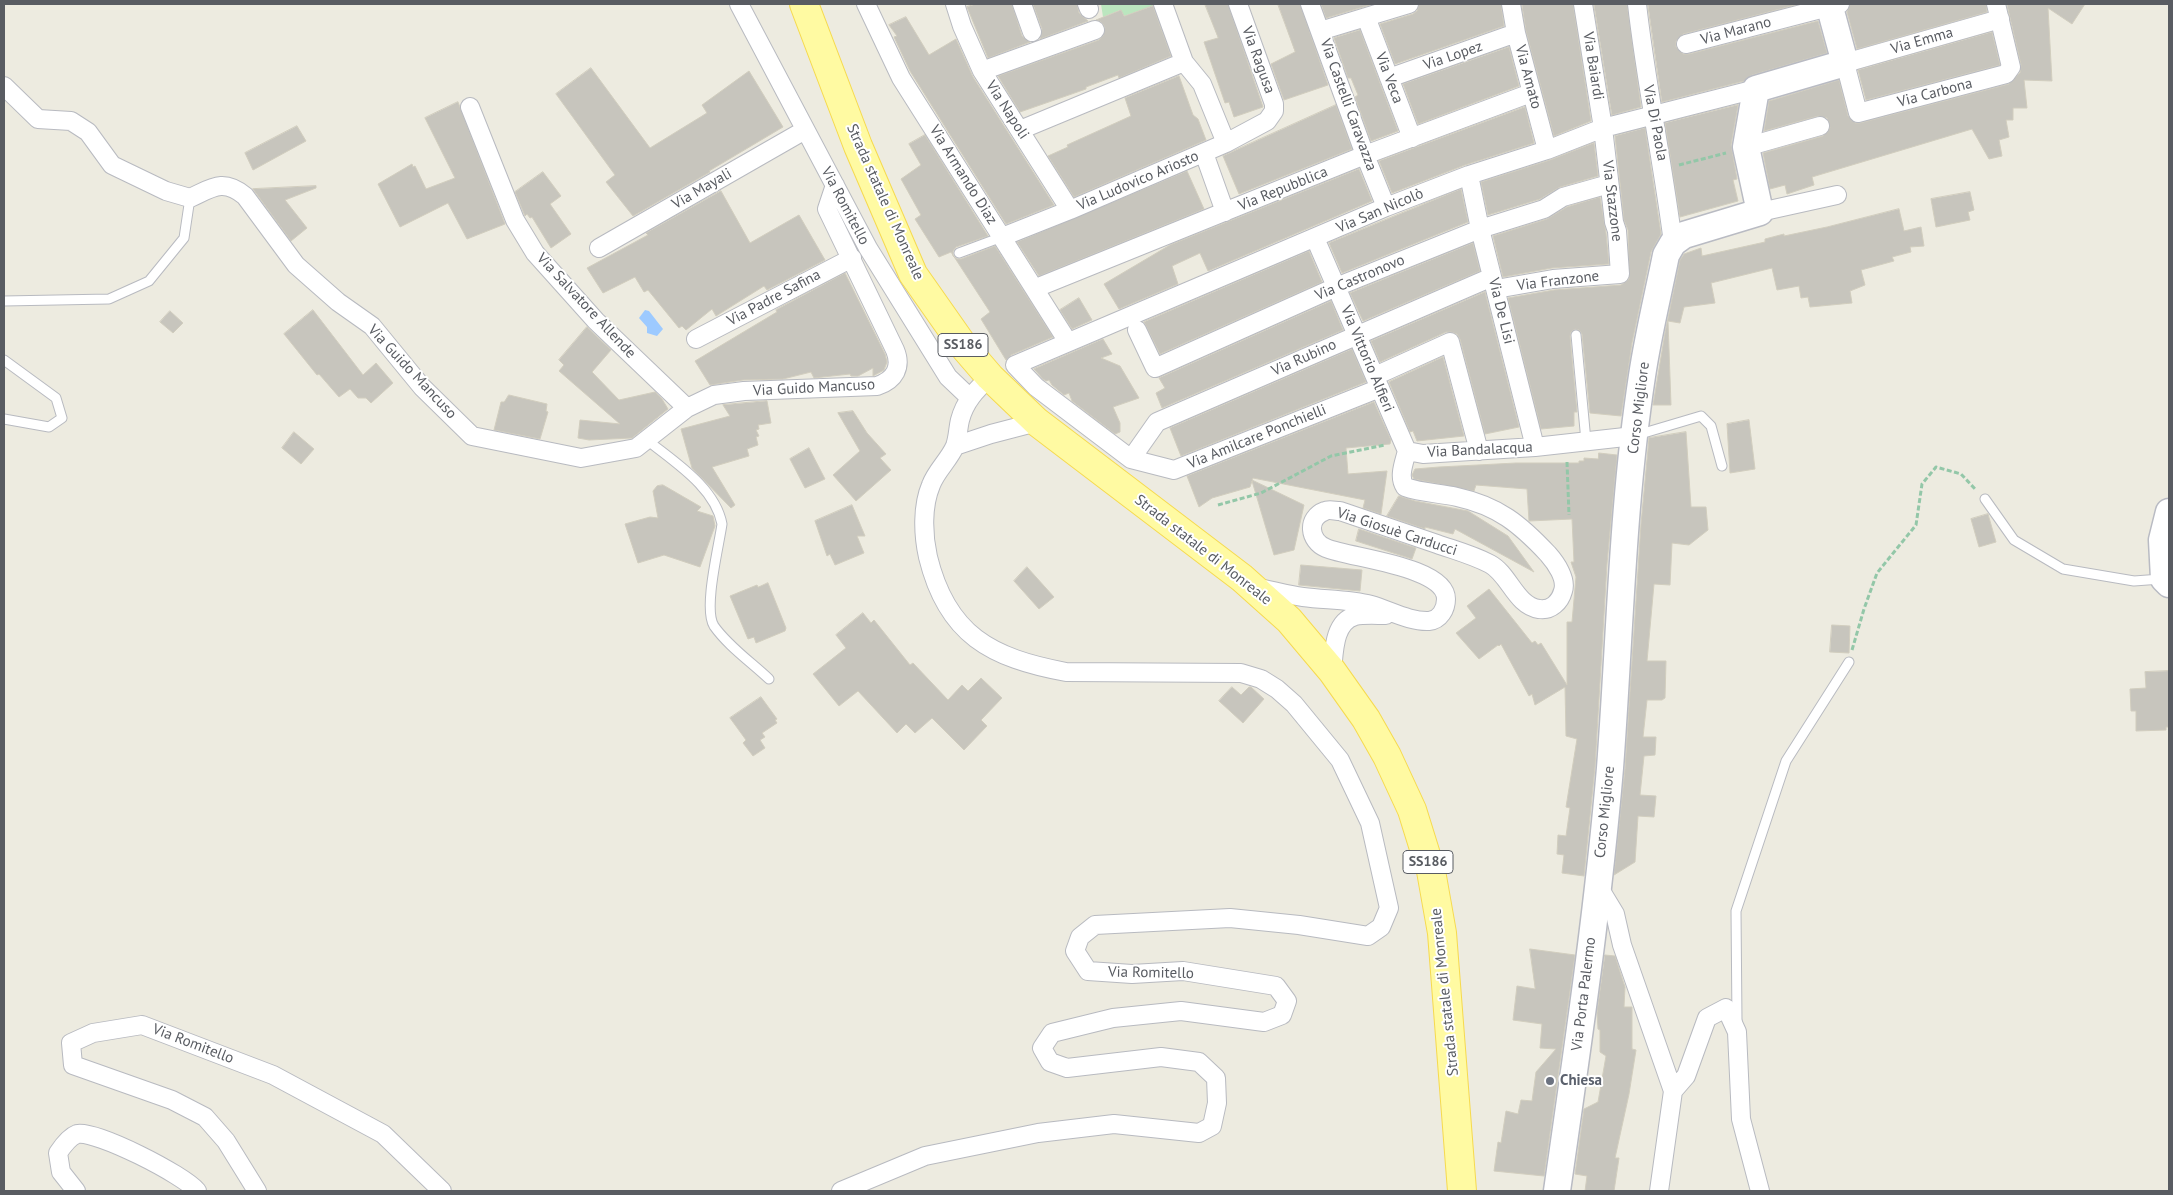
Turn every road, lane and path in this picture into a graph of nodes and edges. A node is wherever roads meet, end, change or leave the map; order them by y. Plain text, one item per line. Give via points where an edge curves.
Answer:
1 (739, 4) edge
2 (804, 4) edge
3 (866, 4) edge
4 (955, 4) edge
5 (1022, 4) edge
6 (1163, 4) edge
7 (1238, 4) edge
8 (1310, 4) edge
9 (1408, 4) edge
10 (1511, 4) edge
11 (1583, 4) edge
12 (1637, 4) edge
13 (1833, 5) edge
14 (1998, 11) edge
15 (1366, 17) junction
16 (1095, 30) dead end
17 (1320, 31) junction
18 (1032, 32) dead end
19 (1516, 33) junction
20 (1686, 44) dead end
21 (1184, 62) junction
22 (1845, 62) junction
23 (982, 71) junction
24 (1390, 78) junction
25 (4, 86) edge
26 (1756, 89) junction
27 (1531, 93) junction
28 (470, 107) dead end
29 (1654, 115) junction
30 (1271, 117) joint
31 (1820, 126) dead end
32 (1603, 128) junction
33 (805, 130) junction
34 (1020, 130) junction
35 (1412, 138) junction
36 (1226, 143) junction
37 (1746, 147) junction
38 (1547, 150) junction
39 (1204, 153) junction
40 (1365, 155) junction
41 (1663, 170) junction
42 (1469, 175) junction
43 (1609, 184) junction
44 (835, 185) junction
45 (1837, 195) dead end
46 (190, 198) junction
47 (1386, 206) junction
48 (1070, 210) junction
49 (1225, 212) junction
50 (1760, 212) junction
51 (1480, 229) junction
52 (1002, 237) junction
53 (1315, 238) junction
54 (1673, 243) junction
55 (599, 248) dead end
56 (960, 253) dead end
57 (852, 258) junction
58 (1620, 274) joint
59 (1494, 283) junction
60 (1336, 287) junction
61 (1036, 288) junction
62 (4, 302) edge
63 (1137, 330) dead end
64 (1357, 335) junction
65 (1576, 336) dead end
66 (696, 339) dead end
67 (1068, 342) junction
68 (4, 360) edge
69 (1016, 365) joint
70 (990, 377) junction
71 (1377, 382) junction
72 (969, 397) junction
73 (687, 408) junction
74 (4, 419) edge
75 (1038, 422) junction
76 (1634, 436) junction
77 (647, 440) junction
78 (1586, 441) junction
79 (1566, 444) junction
80 (955, 446) junction
81 (1535, 447) junction
82 (1407, 451) junction
83 (1479, 451) junction
84 (1130, 459) junction
85 (1722, 466) dead end
86 (1985, 499) joint
87 (1218, 505) dead end
88 (2169, 512) edge
89 (1569, 515) dead end
90 (2166, 581) edge
91 (1252, 586) junction
92 (1399, 614) junction
93 (1849, 662) joint
94 (1332, 671) junction
95 (770, 678) dead end
96 (1598, 886) junction
97 (1737, 1032) junction
98 (1674, 1091) junction
99 (76, 1191) edge
100 (197, 1191) edge
101 (256, 1191) edge
102 (442, 1191) edge
103 (841, 1191) edge
104 (1462, 1191) edge
105 (1557, 1191) edge
106 (1659, 1191) edge
107 (1760, 1191) edge

1 - 33 street, Via Romitello
2 - 70 main road, Strada statale di Monreale / SS186 via 858,146 913,274 965,348
3 - 52 street, Via Armando Diaz via 901,78
4 - 23 street, Via Napoli
5 - 18 street
6 - 21 street
7 - 30 street, Via Ragusa via 1274,104
8 - 17 street, Via Castelli Caravazza
9 - 15 street
10 - 19 street, Via Amato
11 - 32 street, Via Baiardi
12 - 29 street, Via Di Paola
13 - 20 street, Via Marano
13 - 22 street
14 - 22 street, Via Emma
14 - 22 street, Via Carbona via 2011,67 2006,74 1858,113
15 - 17 street
15 - 24 street, Via Veca
16 - 23 street
17 - 40 street, Via Castelli Caravazza
19 - 24 street, Via Lopez
19 - 27 street, Via Amato
21 - 34 street
21 - 36 street via 1202,84
22 - 26 street
23 - 34 street, Via Napoli
24 - 35 street, Via Veca
25 - 46 street via 38,119 71,121 88,132 112,165 166,191
26 - 29 street, Via San Nicolò
26 - 37 street
27 - 35 street, Via Repubblica
27 - 38 street, Via Amato
28 - 73 street, Via Salvatore Allende via 515,220 535,253 596,321
29 - 32 street, Via San Nicolò
29 - 41 street, Via Di Paola
30 - 36 street, Via Ludovico Ariosto
31 - 37 street
32 - 38 street, Via San Nicolò
32 - 43 street, Via Stazzone
33 - 44 street, Via Romitello
33 - 55 street, Via Mayali
34 - 48 street, Via Napoli
35 - 40 street, Via Repubblica
36 - 39 street, Via Ludovico Ariosto
37 - 41 path
37 - 50 street
38 - 42 street, Via San Nicolò
39 - 48 street, Via Ludovico Ariosto
39 - 49 street
40 - 47 street, Via Castelli Caravazza
40 - 49 street, Via Repubblica
41 - 54 street, Via Di Paola
42 - 47 street, Via San Nicolò
42 - 51 street, Via De Lisi
43 - 51 street, Via Castronovo via 1563,196 1544,209
43 - 58 street, Via Stazzone
44 - 57 street, Via Guido Mancuso via 827,209
44 - 72 street, Via Romitello via 868,248 948,377
45 - 50 street
46 - 62 lane via 184,238 149,282 109,300
46 - 77 street, Via Guido Mancuso via 220,184 235,188 245,196 296,265 338,302 372,326 422,387 472,436 581,458 636,448
47 - 53 street, Via San Nicolò
48 - 52 street, Via Ludovico Ariosto
49 - 61 street, Via Repubblica
50 - 54 street via 1684,236
51 - 59 street, Via De Lisi
51 - 60 street, Via Castronovo
52 - 56 lane
52 - 61 street, Via Armando Diaz
53 - 60 street, Via Vittorio Alfieri
53 - 67 street, Via San Nicolò
54 - 76 street, Corso Migliore via 1666,255 1642,374
57 - 66 street, Via Padre Safina
57 - 73 street, Via Guido Mancuso via 898,357 891,380 877,386 714,395
58 - 59 street, Via Franzone
59 - 64 street, Via Rubino
59 - 81 street, Via De Lisi
60 - 63 street, Via Castronovo via 1155,368
60 - 64 street, Via Vittorio Alfieri
61 - 67 street, Via Armando Diaz
64 - 71 street, Via Vittorio Alfieri
64 - 84 street, Via Rubino via 1157,422
65 - 78 lane
67 - 69 street, Via San Nicolò
68 - 74 lane via 56,398 62,418 49,427
69 - 84 street, Via Amilcare Ponchielli via 1036,387
70 - 72 street
70 - 75 main road, Strada statale di Monreale / SS186
71 - 82 street, Via Vittorio Alfieri
71 - 83 street, Via Amilcare Ponchielli via 1450,342
71 - 84 street, Via Amilcare Ponchielli via 1174,470
72 - 80 street via 960,418
73 - 77 street, Via Guido Mancuso
75 - 80 street
75 - 91 main road, Strada statale di Monreale / SS186
76 - 78 street, Via Bandalacqua
76 - 85 lane via 1702,416 1711,426
76 - 96 street, Corso Migliore via 1610,768
77 - 95 lane via 710,496 720,513 722,524 709,606 712,624
78 - 79 street, Via Bandalacqua
79 - 81 street, Via Bandalacqua
79 - 89 path
80 - 103 street, Via Romitello via 930,486 924,517 926,546 940,594 952,616 996,652 1019,662 1066,672 1241,673 1261,679 1277,689 1294,704 1340,760 1370,822 1389,908 1382,927 1368,936 1230,918 1096,925 1080,937 1075,951 1088,971 1132,974 1182,971 1276,986 1287,1001 1282,1015 1264,1022 1181,1011 1113,1018 1052,1033 1042,1048 1050,1062 1066,1068 1161,1057 1199,1062 1216,1078 1217,1103 1212,1126 1199,1133 1114,1124 1038,1133 925,1156
81 - 83 street, Via Bandalacqua
82 - 83 street, Via Bandalacqua via 1423,454
82 - 87 path, Via Bandalacqua via 1384,445 1330,456 1260,493
82 - 92 street, Via Giosuè Carducci via 1401,477 1405,487 1481,502 1500,511 1526,531 1552,558 1564,588 1554,606 1537,609 1520,597 1502,572 1480,559 1340,511 1326,510 1316,515 1311,532 1316,542 1324,547 1396,565 1430,578 1441,586 1446,596 1439,616 1431,621
86 - 90 lane via 2014,540 2063,569 2134,581
86 - 93 path via 1960,474 1936,467 1922,484 1916,525 1877,573
88 - 90 street via 2162,540
91 - 92 street, Via Giosuè Carducci via 1300,596 1369,604
91 - 94 main road, Strada statale di Monreale / SS186 via 1289,620
92 - 94 street via 1355,616 1348,620 1337,636
93 - 97 lane via 1786,761 1736,911
94 - 104 main road, Strada statale di Monreale / SS186 via 1387,756 1412,810 1431,870 1442,933
96 - 98 street via 1615,914 1622,945
96 - 105 street, Via Porta Palermo
97 - 98 street via 1726,1008 1707,1018 1686,1076
97 - 107 street via 1741,1118
98 - 106 street
99 - 100 street via 61,1172 58,1153 76,1134 94,1135 163,1167
101 - 102 street, Via Romitello via 226,1141 205,1117 172,1100 73,1065 71,1043 93,1033 142,1025 273,1075 383,1134

